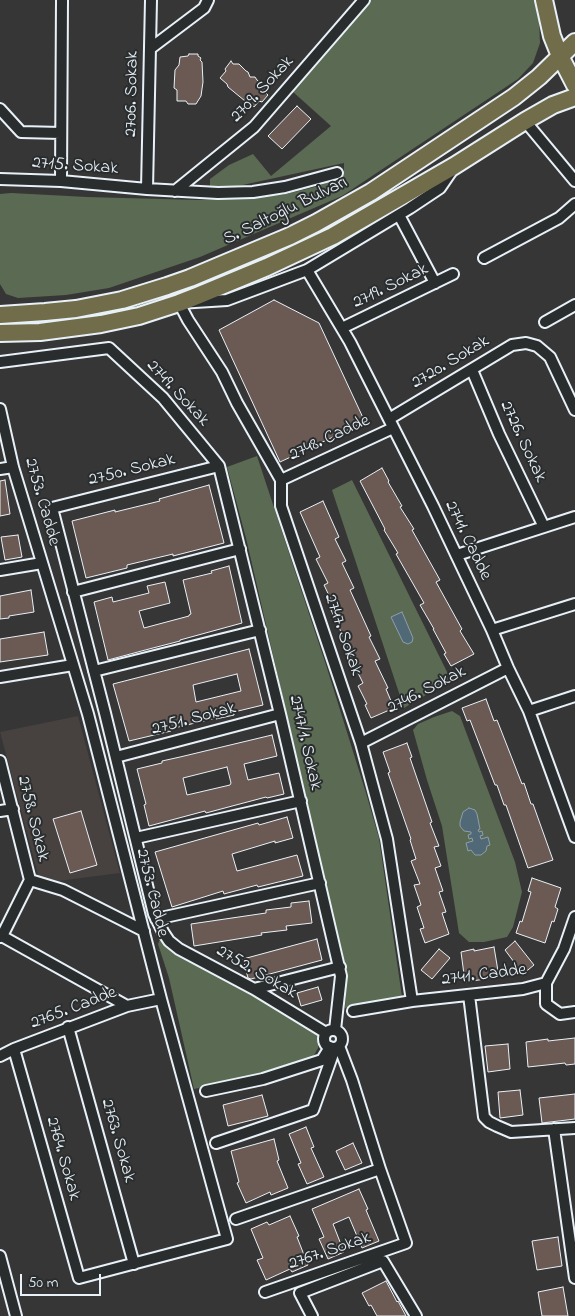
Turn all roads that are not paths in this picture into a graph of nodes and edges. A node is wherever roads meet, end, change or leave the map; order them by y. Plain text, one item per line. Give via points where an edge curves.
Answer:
1 (62, 0) edge
2 (152, 0) edge
3 (208, 0) edge
4 (364, 0) edge
5 (544, 0) edge
6 (575, 42) edge
7 (151, 48) junction
8 (560, 56) junction
9 (573, 80) edge
10 (575, 97) edge
11 (0, 109) edge
12 (524, 120) junction
13 (61, 133) junction
14 (454, 166) junction
15 (337, 173) dead end
16 (0, 179) edge
17 (61, 181) junction
18 (575, 181) edge
19 (147, 189) junction
20 (175, 191) junction
21 (575, 204) edge
22 (399, 215) junction
23 (484, 258) dead end
24 (307, 270) junction
25 (453, 274) dead end
26 (435, 283) junction
27 (179, 303) junction
28 (575, 305) edge
29 (0, 315) edge
30 (545, 322) dead end
31 (342, 328) junction
32 (0, 334) edge
33 (0, 362) edge
34 (472, 370) junction
35 (0, 409) edge
36 (575, 410) edge
37 (391, 423) junction
38 (220, 466) junction
39 (13, 468) junction
40 (0, 469) edge
41 (281, 480) junction
42 (575, 517) edge
43 (544, 527) junction
44 (240, 548) junction
45 (457, 555) junction
46 (42, 563) junction
47 (0, 570) edge
48 (74, 592) junction
49 (575, 604) edge
50 (260, 630) junction
51 (492, 630) junction
52 (73, 665) junction
53 (508, 668) junction
54 (94, 671) junction
55 (0, 677) edge
56 (575, 696) edge
57 (529, 711) junction
58 (280, 714) junction
59 (361, 743) junction
60 (116, 757) junction
61 (0, 761) edge
62 (301, 800) junction
63 (12, 809) junction
64 (0, 812) edge
65 (575, 837) edge
66 (136, 838) junction
67 (30, 880) junction
68 (320, 883) junction
69 (575, 917) edge
70 (156, 919) junction
71 (144, 931) junction
72 (1, 936) edge
73 (340, 967) junction
74 (546, 983) junction
75 (254, 989) junction
76 (469, 995) junction
77 (161, 999) junction
78 (412, 1001) junction
79 (127, 1006) junction
80 (354, 1011) dead end
81 (575, 1012) edge
82 (68, 1028) junction
83 (331, 1032) junction
84 (334, 1047) junction
85 (14, 1049) junction
86 (0, 1056) edge
87 (206, 1091) dead end
88 (575, 1128) edge
89 (554, 1130) junction
90 (216, 1143) dead end
91 (380, 1169) junction
92 (236, 1219) dead end
93 (0, 1256) edge
94 (134, 1264) junction
95 (79, 1278) joint
96 (575, 1278) edge
97 (265, 1292) dead end
98 (11, 1296) junction
99 (0, 1299) edge
100 (16, 1316) edge
101 (312, 1316) edge
102 (416, 1316) edge

1 - 13 street
2 - 7 street, 2706. Sokak
3 - 7 street via 204,8
4 - 20 street, 2709. Sokak via 254,127
5 - 8 main road
6 - 8 main road, S. Saltoğlu Bulvarı
7 - 19 street, 2706. Sokak
8 - 9 main road
8 - 29 main road, S. Saltoğlu Bulvarı via 514,97 371,192 290,236 190,278 122,300 76,309
10 - 12 main road
11 - 13 street via 21,132
12 - 14 main road
12 - 18 street
13 - 17 street
14 - 22 street via 440,188
14 - 27 main road via 324,240
15 - 20 street, 2715. Sokak via 253,192
16 - 17 street, 2715. Sokak
17 - 19 street, 2715. Sokak
19 - 20 street, 2715. Sokak
21 - 23 street via 559,218
22 - 24 street
22 - 26 street
24 - 27 street via 227,300
24 - 31 street, 2741. Cadde
25 - 26 street, 2719. Sokak
26 - 31 street, 2719. Sokak
27 - 32 main road via 101,324
27 - 41 street, 2747. Sokak via 222,372
28 - 30 street
31 - 37 street, 2741. Cadde
33 - 38 street, 2749. Sokak via 109,348 163,398
34 - 36 street, 2720. Sokak via 512,345 532,344 550,357
34 - 37 street, 2720. Sokak
34 - 43 street, 2726. Sokak
35 - 39 street, 2753. Cadde
37 - 41 street, 2748. Cadde
37 - 45 street, 2741. Cadde
38 - 44 street, 2747/1. Sokak
38 - 48 street, 2750. Sokak via 52,508
39 - 40 street
39 - 46 street, 2753. Cadde
41 - 59 street, 2747. Sokak via 281,506
42 - 43 street
43 - 45 street
44 - 48 street
44 - 50 street, 2747/1. Sokak
45 - 51 street, 2741. Cadde
46 - 47 street
46 - 52 street, 2753. Cadde
48 - 54 street
49 - 51 street
50 - 54 street
50 - 58 street, 2747/1. Sokak
51 - 53 street, 2741. Cadde
52 - 55 street
52 - 71 street, 2753. Cadde
53 - 57 street, 2741. Cadde
53 - 59 street, 2746. Sokak
54 - 60 street
56 - 57 street
57 - 65 street, 2741. Cadde
58 - 60 street, 2751. Sokak
58 - 62 street, 2747/1. Sokak
59 - 78 street, 2747. Sokak via 387,839
60 - 66 street
61 - 63 street, 2758. Sokak
62 - 66 street
62 - 68 street, 2747/1. Sokak
63 - 64 street
63 - 67 street, 2758. Sokak
66 - 70 street
67 - 71 street via 63,890
67 - 72 street, 2758. Sokak
68 - 70 street
68 - 73 street, 2747/1. Sokak
69 - 74 street, 2741. Cadde via 564,949
70 - 75 street, 2752. Sokak via 169,941 179,949
71 - 77 street, 2753. Cadde
72 - 79 street
73 - 75 street
73 - 83 street, 2747/1. Sokak via 342,976
74 - 76 street, 2741. Cadde
74 - 81 street via 546,1004 560,1014
75 - 83 street, 2752. Sokak
76 - 78 street, 2741. Cadde
76 - 89 street via 484,1117 511,1132
77 - 79 street, 2765. Cadde
77 - 94 street, 2753. Cadde via 227,1239
78 - 80 street, 2741. Cadde
79 - 82 street, 2765. Cadde
82 - 85 street, 2765. Cadde
82 - 94 street, 2763. Sokak
83 - 84 street via 325,1039 326,1044
83 - 84 street via 338,1031 342,1037
84 - 87 street via 322,1060 263,1079
84 - 90 street via 313,1110
84 - 91 street via 352,1080
85 - 86 street, 2765. Cadde
85 - 95 street, 2764. Sokak
88 - 89 street
89 - 96 street
91 - 92 street
91 - 97 street, 2767. Sokak via 406,1243
93 - 98 street
94 - 95 street, 2753. Cadde
98 - 99 street
98 - 100 street
101 - 102 street via 300,1293 383,1261

